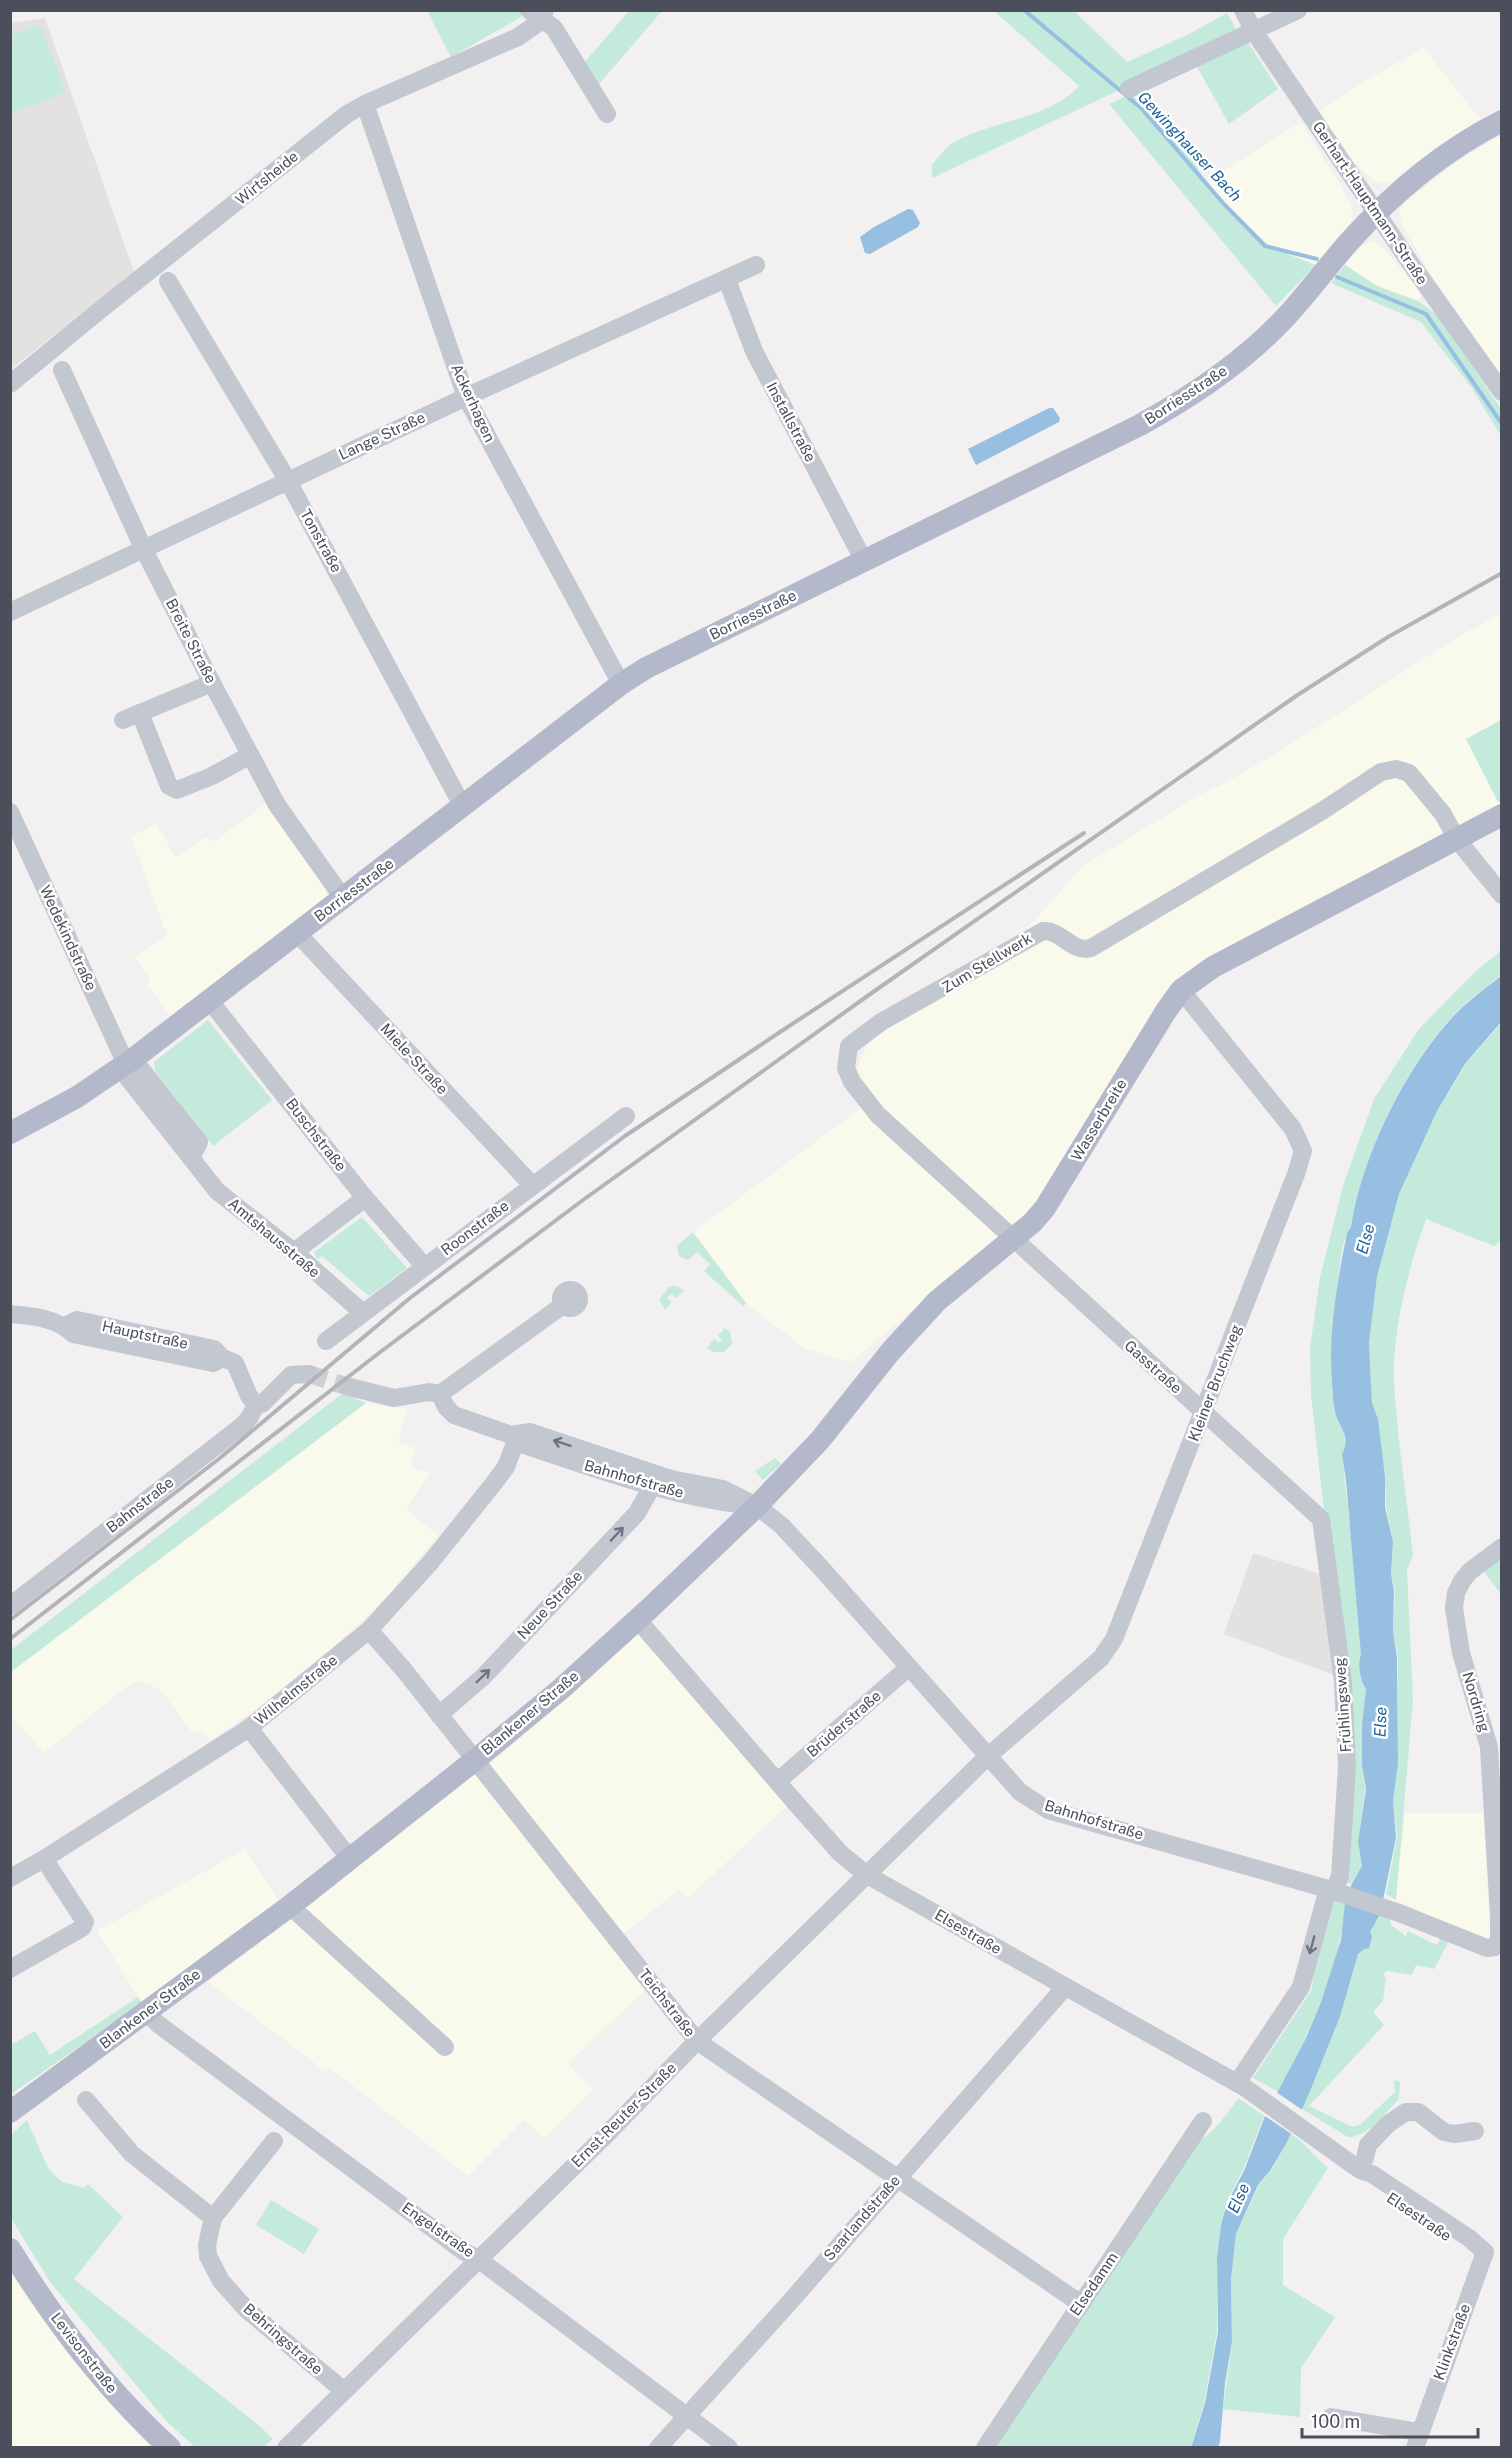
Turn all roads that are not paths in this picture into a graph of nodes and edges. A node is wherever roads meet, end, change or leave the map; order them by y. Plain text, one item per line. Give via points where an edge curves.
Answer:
1 (1243, 10) edge
2 (1299, 10) edge
3 (539, 14) edge
4 (1253, 30) junction
5 (1129, 89) dead end
6 (364, 104) junction
7 (607, 114) dead end
8 (1502, 121) edge
9 (1376, 214) junction
10 (756, 265) dead end
11 (727, 280) junction
12 (168, 281) dead end
13 (62, 370) dead end
14 (10, 384) edge
15 (1502, 392) edge
16 (466, 397) junction
17 (288, 481) junction
18 (144, 550) junction
19 (864, 561) junction
20 (10, 612) edge
21 (212, 683) junction
22 (621, 684) junction
23 (250, 755) junction
24 (463, 807) junction
25 (10, 812) edge
26 (1502, 815) edge
27 (1456, 838) junction
28 (1502, 895) edge
29 (343, 898) junction
30 (297, 933) junction
31 (1181, 990) junction
32 (210, 1001) junction
33 (126, 1064) junction
34 (626, 1116) dead end
35 (10, 1133) edge
36 (532, 1185) junction
37 (365, 1198) junction
38 (1014, 1238) junction
39 (294, 1252) junction
40 (425, 1267) junction
41 (563, 1305) dead end
42 (363, 1313) junction
43 (10, 1314) edge
44 (326, 1341) dead end
45 (309, 1374) tunnel mouth
46 (346, 1386) tunnel mouth
47 (440, 1394) junction
48 (256, 1404) junction
49 (1203, 1411) junction
50 (518, 1435) junction
51 (651, 1488) junction
52 (757, 1506) junction
53 (1321, 1519) joint
54 (1502, 1547) edge
55 (13, 1600) edge
56 (638, 1620) junction
57 (369, 1630) junction
58 (909, 1667) junction
59 (439, 1715) junction
60 (249, 1728) junction
61 (987, 1757) junction
62 (475, 1760) junction
63 (778, 1781) junction
64 (1498, 1815) edge
65 (44, 1859) junction
66 (350, 1859) junction
67 (867, 1875) junction
68 (10, 1878) edge
69 (1335, 1891) junction
70 (290, 1905) junction
71 (1497, 1953) edge
72 (10, 1969) edge
73 (1065, 1987) junction
74 (147, 2013) junction
75 (697, 2041) junction
76 (445, 2047) dead end
77 (1244, 2087) junction
78 (86, 2100) dead end
79 (10, 2112) edge
80 (1203, 2121) dead end
81 (1475, 2131) dead end
82 (274, 2141) dead end
83 (1360, 2164) junction
84 (897, 2178) junction
85 (213, 2218) junction
86 (10, 2249) edge
87 (1493, 2255) edge
88 (478, 2259) junction
89 (1081, 2304) junction
90 (344, 2390) junction
91 (686, 2416) junction
92 (1331, 2417) dead end
93 (1417, 2440) edge
94 (287, 2447) edge
95 (170, 2448) edge
96 (658, 2448) edge
97 (729, 2448) edge
98 (985, 2448) edge

1 - 4 street, Gerhart-Hauptmann-Straße
2 - 4 street
3 - 6 street, Wirtsheide via 518,37
3 - 7 street via 554,28
4 - 5 street
4 - 9 street, Gerhart-Hauptmann-Straße
6 - 14 street, Wirtsheide
6 - 16 street, Ackerhagen
8 - 9 main road, Borriesstraße via 1402,188
9 - 15 street, Gerhart-Hauptmann-Straße
9 - 19 main road, Borriesstraße via 1284,320 1191,395 1140,425
10 - 11 street, Lange Straße
11 - 16 street, Lange Straße
11 - 19 street, Installstraße via 754,351
12 - 17 street, Tonstraße
13 - 18 street, Breite Straße
16 - 17 street, Lange Straße
16 - 22 street, Ackerhagen
17 - 18 street, Lange Straße
17 - 24 street, Tonstraße
18 - 20 street, Lange Straße
18 - 21 street, Breite Straße
19 - 22 main road, Borriesstraße via 673,654
21 - 23 street, Breite Straße
21 - 23 street via 131,716 169,786 177,790
22 - 24 main road, Borriesstraße
23 - 29 street, Breite Straße via 277,805
24 - 29 main road, Borriesstraße
25 - 33 street, Wedekindstraße
26 - 27 main road, Wasserbreite
27 - 28 street
27 - 31 main road, Wasserbreite via 1213,967
27 - 38 street, Zum Stellwerk via 1443,814 1409,773 1396,769 1381,772 1091,948 1076,948 1051,930 1043,931 881,1023 849,1046 846,1068 868,1105
29 - 30 main road, Borriesstraße
30 - 32 main road, Borriesstraße
30 - 36 street, Miele-Straße
31 - 38 main road, Wasserbreite via 1045,1208
31 - 49 street, Kleiner Bruchweg via 1293,1129 1303,1151
32 - 33 main road, Borriesstraße
32 - 37 street, Buschstraße
33 - 35 main road, Borriesstraße via 77,1097
33 - 39 street, Amtshausstraße via 199,1142 191,1158 217,1191
34 - 36 street, Roonstraße
36 - 40 street, Roonstraße
37 - 39 street
37 - 40 street, Buschstraße
38 - 49 street, Gasstraße
38 - 52 main road, Wasserbreite via 937,1301 909,1330 820,1440
39 - 42 street, Amtshausstraße
40 - 42 street, Roonstraße
41 - 47 street
42 - 44 street, Roonstraße
43 - 48 street, Hauptstraße via 30,1315 65,1326 74,1334 213,1363 223,1358 235,1363
45 - 48 street via 291,1376 262,1404
46 - 47 street via 394,1398
47 - 50 street, Bahnhofstraße via 454,1415
48 - 55 street, Bahnstraße via 243,1425
49 - 53 street, Gasstraße
49 - 61 street, Kleiner Bruchweg via 1114,1639 1101,1658
50 - 51 street, Bahnhofstraße via 524,1445
52 -> 50 street, Bahnhofstraße via 723,1489 671,1479 530,1432
50 - 57 street, Wilhelmstraße via 506,1467 494,1483 430,1563
51 - 52 street, Bahnhofstraße
59 -> 51 street, Neue Straße via 483,1676 629,1521
52 - 56 main road, Blankener Straße
52 - 58 street, Bahnhofstraße via 782,1526
53 - 69 street, Frühlingsweg via 1343,1682 1347,1767 1340,1876
54 - 64 street, Nordring via 1469,1572 1456,1593 1454,1608 1461,1653 1490,1747
56 - 62 main road, Blankener Straße
56 - 63 street, Elsestraße
57 - 59 street, Teichstraße
57 - 60 street, Wilhelmstraße
58 - 61 street, Bahnhofstraße
58 - 63 street, Brüderstraße
59 - 62 street, Teichstraße
60 - 65 street, Wilhelmstraße
60 - 66 street
61 - 67 street, Ernst-Reuter-Straße
61 - 69 street, Bahnhofstraße via 1020,1792 1048,1810
62 - 66 main road, Blankener Straße
62 - 75 street, Teichstraße
63 - 67 street, Elsestraße via 840,1853
64 - 71 street, Nordring
65 - 68 street, Wilhelmstraße
65 - 72 street via 85,1922 82,1928
66 - 70 main road, Blankener Straße
67 - 73 street, Elsestraße
67 - 75 street, Ernst-Reuter-Straße
69 - 71 street, Bahnhofstraße
69 -> 77 street via 1301,1987
70 - 74 main road, Blankener Straße
70 - 76 street
73 - 77 street, Elsestraße
73 - 84 street, Saarlandstraße
74 - 79 main road, Blankener Straße
74 - 88 street, Engelstraße
75 - 84 street, Teichstraße
75 - 88 street, Ernst-Reuter-Straße
77 - 83 street, Elsestraße
78 - 85 street via 132,2154
80 - 89 street, Elsedamm
81 - 83 street via 1444,2132 1418,2112 1406,2112 1395,2121 1378,2155
82 - 85 street, Behringstraße
83 - 87 street, Elsestraße
84 - 89 street, Teichstraße
84 - 91 street, Saarlandstraße
85 - 90 street, Behringstraße via 208,2256 221,2281 246,2309
86 - 95 main road, Levisonstraße via 78,2350 136,2417
87 - 93 street, Klinkstraße
88 - 90 street, Ernst-Reuter-Straße
88 - 91 street, Engelstraße
89 - 98 street, Elsedamm
90 - 94 street, Ernst-Reuter-Straße
91 - 96 street, Saarlandstraße
91 - 97 street, Engelstraße
92 - 93 street, Klinkstraße

